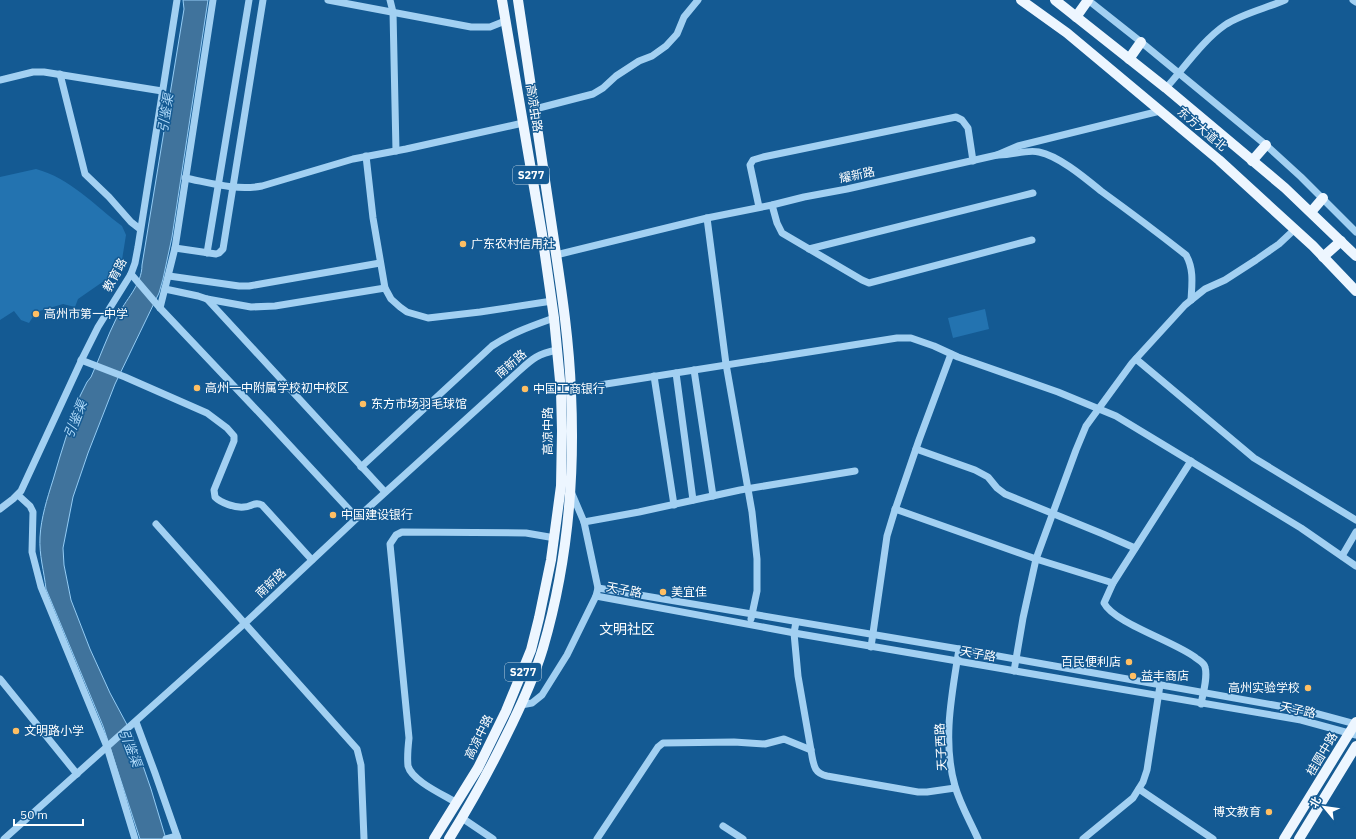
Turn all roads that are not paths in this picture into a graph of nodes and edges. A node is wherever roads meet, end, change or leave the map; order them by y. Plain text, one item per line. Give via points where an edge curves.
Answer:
1 (177, 0) edge
2 (213, 0) edge
3 (249, 0) edge
4 (263, 0) edge
5 (328, 0) edge
6 (390, 0) edge
7 (502, 0) edge
8 (518, 0) edge
9 (698, 0) edge
10 (1021, 0) edge
11 (1055, 0) edge
12 (1088, 0) edge
13 (1285, 0) edge
14 (1353, 0) edge
15 (1356, 2) edge
16 (393, 12) junction
17 (1076, 17) junction
18 (505, 21) junction
19 (1141, 42) junction
20 (1130, 59) junction
21 (1179, 73) junction
22 (60, 74) junction
23 (0, 80) edge
24 (1166, 88) junction
25 (162, 91) junction
26 (535, 109) junction
27 (1160, 110) junction
28 (523, 123) junction
29 (1266, 145) junction
30 (396, 151) junction
31 (997, 155) junction
32 (366, 156) junction
33 (973, 161) junction
34 (1252, 161) junction
35 (185, 178) junction
36 (217, 185) junction
37 (233, 188) junction
38 (1033, 193) dead end
39 (1323, 198) junction
40 (772, 205) junction
41 (759, 207) junction
42 (1311, 212) junction
43 (706, 218) junction
44 (140, 229) junction
45 (1296, 230) junction
46 (1356, 232) edge
47 (1032, 240) dead end
48 (1341, 240) junction
49 (175, 248) junction
50 (809, 249) junction
51 (1354, 249) edge
52 (207, 252) junction
53 (556, 254) junction
54 (1323, 257) junction
55 (380, 263) junction
56 (131, 274) junction
57 (169, 276) junction
58 (385, 288) junction
59 (165, 289) junction
60 (1356, 291) edge
61 (207, 299) junction
62 (1190, 300) junction
63 (552, 301) junction
64 (160, 308) junction
65 (554, 318) junction
66 (557, 350) junction
67 (951, 354) junction
68 (1136, 359) junction
69 (81, 360) junction
70 (726, 364) junction
71 (694, 370) junction
72 (676, 373) junction
73 (654, 376) junction
74 (571, 392) junction
75 (1098, 408) junction
76 (916, 450) junction
77 (1191, 461) junction
78 (361, 467) junction
79 (855, 471) dead end
80 (570, 488) junction
81 (748, 489) junction
82 (386, 492) junction
83 (18, 495) junction
84 (713, 496) junction
85 (693, 500) junction
86 (674, 505) junction
87 (0, 509) edge
88 (895, 509) junction
89 (1053, 514) junction
90 (357, 518) junction
91 (1356, 520) edge
92 (584, 522) junction
93 (156, 524) dead end
94 (1356, 532) edge
95 (555, 538) junction
96 (1135, 548) junction
97 (1342, 556) junction
98 (1036, 559) junction
99 (312, 560) junction
100 (1356, 566) edge
101 (1113, 583) junction
102 (598, 588) junction
103 (596, 596) junction
104 (753, 615) junction
105 (796, 622) junction
106 (244, 624) junction
107 (750, 625) junction
108 (794, 633) junction
109 (872, 635) junction
110 (871, 647) junction
111 (959, 649) junction
112 (1016, 660) junction
113 (958, 661) junction
114 (1014, 671) junction
115 (0, 679) edge
116 (1160, 685) junction
117 (1203, 693) junction
118 (1159, 696) junction
119 (511, 701) junction
120 (1201, 704) junction
121 (521, 705) junction
122 (134, 723) junction
123 (1356, 723) edge
124 (1353, 734) edge
125 (109, 744) junction
126 (1356, 746) edge
127 (810, 750) junction
128 (77, 774) junction
129 (955, 788) junction
130 (1139, 789) junction
131 (457, 802) junction
132 (462, 818) junction
133 (723, 826) dead end
134 (173, 838) edge
135 (4, 839) edge
136 (135, 839) edge
137 (364, 839) edge
138 (434, 839) edge
139 (449, 839) edge
140 (493, 839) edge
141 (597, 839) edge
142 (744, 839) edge
143 (978, 839) edge
144 (1083, 839) edge
145 (1213, 839) edge
146 (1284, 839) edge
147 (1299, 839) edge

1 - 25 street, 教育路
2 - 35 street
3 - 36 street
4 - 37 street
5 - 16 street
6 - 16 street
7 - 18 main road, 高凉中路 / S277
8 - 26 main road, 高凉中路 / S277
9 - 26 street via 684,17 677,34 652,56 639,61 593,94
10 - 27 main road, 东方大道北 via 1067,33
11 - 17 main road, 东方大道北
12 - 17 main road
12 - 19 street
13 - 21 street via 1226,24
14 - 15 street
16 - 18 street via 481,28
16 - 30 street
17 - 20 main road, 东方大道北
18 - 28 main road, 高凉中路 / S277
19 - 20 main road
19 - 21 street
20 - 24 main road, 东方大道北
21 - 24 street
21 - 29 street
22 - 23 street via 33,72
22 - 25 street
22 - 44 street via 85,174
24 - 34 main road, 东方大道北
25 - 44 street, 教育路
26 - 53 main road, 高凉中路 / S277
27 - 31 street, 耀新路 via 1018,146
27 - 45 main road, 东方大道北
28 - 30 street
28 - 63 main road, 高凉中路 / S277
29 - 34 main road
29 - 39 street
30 - 32 street
31 - 33 street, 耀新路
31 - 62 street via 1039,152 1077,173 1186,255 1191,263
32 - 37 street via 262,186 249,189
32 - 55 street
33 - 40 street, 耀新路
33 - 41 street via 968,128 962,120 956,118 763,157 753,160 750,164
34 - 42 main road, 东方大道北
35 - 36 street
35 - 49 street
36 - 37 street
36 - 52 street
37 - 52 street via 223,249 219,253
38 - 50 street
39 - 42 main road
39 - 46 street
40 - 41 street, 耀新路
40 - 50 street via 782,233
41 - 43 street, 耀新路
42 - 48 main road, 东方大道北
43 - 53 street, 耀新路
43 - 70 street
44 - 56 street, 教育路
45 - 54 main road, 东方大道北
45 - 62 street via 1256,260 1225,280 1205,288
47 - 50 street via 872,283 862,280
48 - 51 main road, 东方大道北
48 - 54 main road
49 - 52 street
49 - 57 street
53 - 74 main road, 高凉中路 / S277 via 566,321
54 - 60 main road, 东方大道北
55 - 57 street via 249,286
55 - 58 street
56 - 64 street
56 - 69 street, 教育路
57 - 59 street
58 - 61 street via 275,306 251,307
58 - 63 street via 400,308 428,318
59 - 61 street
59 - 64 street
61 - 78 street
62 - 68 street
63 - 65 main road, 高凉中路 / S277
64 - 90 street
65 - 66 main road, 高凉中路 / S277
65 - 78 street via 523,329 492,346
66 - 82 street, 南新路 via 530,361
66 - 95 main road, 高凉中路 / S277 via 562,431 561,486
67 - 70 street via 911,338 897,338
67 - 75 street
67 - 76 street
68 - 75 street
68 - 91 street via 1254,458
69 - 83 street, 教育路
69 - 99 street via 207,413 227,428 234,438 214,490 215,497 238,507 257,503 262,505
70 - 71 street
70 - 81 street
71 - 72 street
71 - 84 street
72 - 73 street
72 - 85 street
73 - 74 street
73 - 86 street
74 - 80 main road, 高凉中路 / S277
75 - 77 street
75 - 89 street via 1086,426
76 - 88 street
76 - 89 street via 975,470 988,477 1005,494
77 - 96 street
77 - 97 street
78 - 82 street
79 - 81 street
80 - 92 street
80 - 121 main road, 高凉中路 / S277 via 564,559 557,590 543,650
81 - 84 street
81 - 104 street via 757,559 757,591
82 - 90 street, 南新路
83 - 87 street, 教育路
83 - 125 street via 33,512 32,552 41,587
84 - 85 street
85 - 86 street
86 - 92 street
88 - 98 street
88 - 109 street via 888,536
89 - 96 street
89 - 98 street
90 - 99 street, 南新路
92 - 102 street
93 - 106 street
94 - 97 street
95 - 119 main road, 高凉中路 / S277 via 531,650
95 - 131 street via 526,533 402,532 396,535 390,544 409,738 408,765 420,782
96 - 101 street
97 - 100 street
98 - 101 street
98 - 112 street
99 - 106 street, 南新路
101 - 117 street via 1104,603 1106,607 1128,622 1189,652 1204,664 1206,676
102 - 103 street
102 - 104 street, 天子路
103 - 107 street, 天子路
103 - 121 street via 567,654 542,695 532,702
104 - 105 street, 天子路
104 - 107 street
105 - 108 street
105 - 109 street, 天子路
106 - 122 street, 南新路
106 - 137 street via 357,749 361,765
107 - 108 street, 天子路
108 - 110 street, 天子路
108 - 127 street
109 - 110 street
109 - 111 street, 天子路
110 - 113 street, 天子路
111 - 112 street, 天子路
111 - 113 street, 天子西路
112 - 114 street
112 - 116 street, 天子路
113 - 114 street, 天子路
113 - 129 street, 天子西路 via 952,692 949,744
114 - 118 street, 天子路
115 - 128 street
116 - 117 street, 天子路
116 - 118 street
117 - 120 street
117 - 123 street, 天子路 via 1307,711
118 - 120 street, 天子路
118 - 130 street via 1148,770
119 - 121 main road
119 - 131 main road, 高凉中路 / S277 via 481,762
120 - 124 street, 天子路 via 1301,720
121 - 132 main road, 高凉中路 / S277
122 - 125 street, 南新路
122 - 134 street
123 - 124 main road, 桂圆中路
124 - 146 main road, 桂圆中路
125 - 128 street, 南新路
125 - 136 street
126 - 147 main road, 桂圆中路
127 - 129 street via 815,770 823,775 918,792
127 - 141 street via 784,739 765,744 663,743
128 - 135 street, 南新路
129 - 143 street, 天子西路
130 - 144 street via 1133,798
130 - 145 street
131 - 138 main road, 高凉中路 / S277
132 - 139 main road, 高凉中路 / S277
132 - 140 street
133 - 142 street

